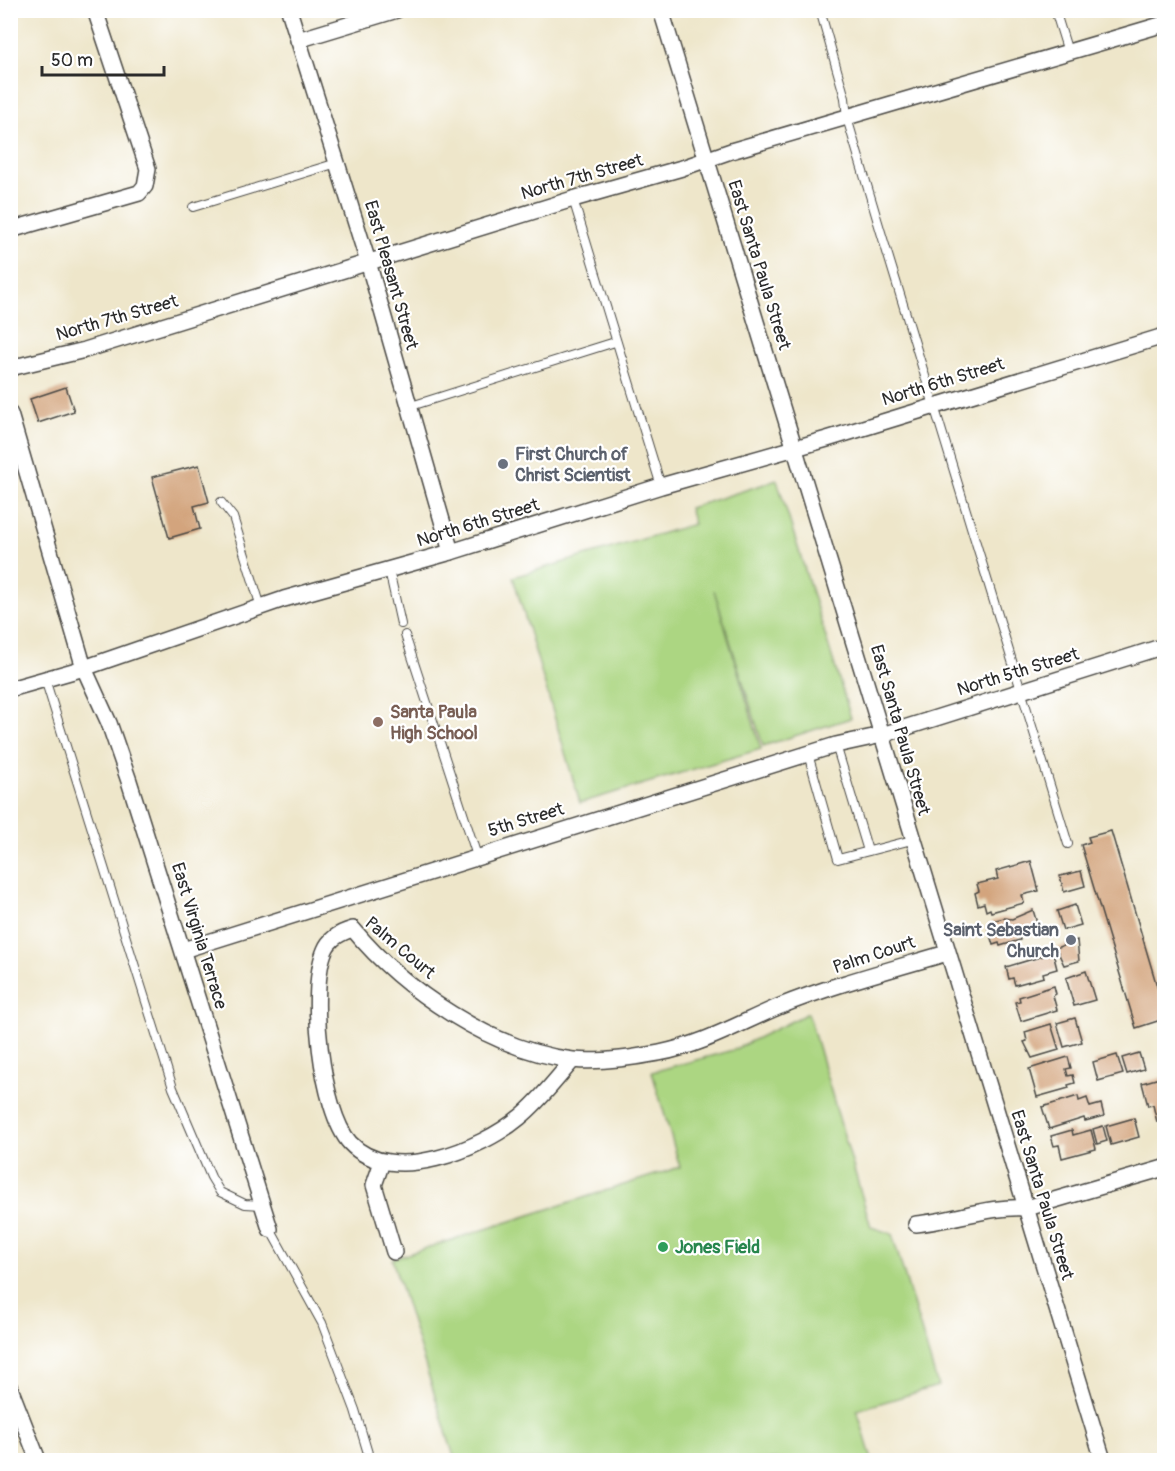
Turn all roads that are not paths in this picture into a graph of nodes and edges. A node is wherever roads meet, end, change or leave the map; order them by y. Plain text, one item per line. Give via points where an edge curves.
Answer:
1 (95, 10) edge
2 (289, 10) edge
3 (397, 10) edge
4 (661, 10) edge
5 (820, 10) edge
6 (1055, 10) edge
7 (1164, 24) edge
8 (298, 40) junction
9 (1068, 52) junction
10 (847, 118) junction
11 (706, 160) junction
12 (337, 163) junction
13 (573, 199) junction
14 (193, 207) dead end
15 (10, 230) edge
16 (368, 262) junction
17 (1164, 336) edge
18 (615, 342) junction
19 (10, 368) edge
20 (934, 405) junction
21 (408, 407) junction
22 (10, 414) edge
23 (794, 448) junction
24 (661, 486) junction
25 (221, 502) dead end
26 (451, 552) junction
27 (389, 570) junction
28 (261, 607) junction
29 (401, 624) dead end
30 (405, 636) dead end
31 (1164, 646) edge
32 (84, 668) junction
33 (45, 679) junction
34 (10, 689) edge
35 (1020, 692) junction
36 (882, 735) junction
37 (836, 745) junction
38 (808, 754) junction
39 (912, 840) junction
40 (1068, 843) dead end
41 (868, 851) junction
42 (477, 856) junction
43 (183, 950) junction
44 (947, 953) junction
45 (573, 1060) junction
46 (382, 1162) junction
47 (1164, 1168) edge
48 (262, 1205) junction
49 (1027, 1208) junction
50 (916, 1224) dead end
51 (270, 1229) joint
52 (394, 1252) dead end
53 (10, 1388) edge
54 (15, 1418) edge
55 (38, 1461) edge
56 (370, 1461) edge
57 (1103, 1461) edge

1 - 15 street via 148,169 145,186 123,198
2 - 8 street, East Pleasant Street
3 - 8 street
4 - 11 street, East Santa Paula Street
5 - 10 lane
6 - 9 lane
7 - 9 street, North 7th Street
8 - 12 street, East Pleasant Street
9 - 10 street, North 7th Street
10 - 11 street, North 7th Street
10 - 20 lane
11 - 13 street, North 7th Street
11 - 23 street, East Santa Paula Street
12 - 14 lane
12 - 16 street, East Pleasant Street
13 - 16 street, North 7th Street
13 - 18 lane
16 - 19 street, North 7th Street via 85,350
16 - 21 street, East Pleasant Street
17 - 20 street, North 6th Street
18 - 21 lane
18 - 24 lane
20 - 23 street, North 6th Street
20 - 35 lane
21 - 26 street, East Pleasant Street
22 - 32 street, East Virginia Terrace
23 - 24 street, North 6th Street
23 - 36 street, East Santa Paula Street
24 - 26 street, North 6th Street
25 - 28 lane via 233,517
26 - 27 street, North 6th Street
27 - 28 street, North 6th Street
27 - 29 lane
28 - 32 street, North 6th Street
30 - 42 lane
31 - 35 street, North 5th Street
32 - 33 street, North 6th Street
32 - 43 street, East Virginia Terrace via 109,723
33 - 34 street, North 6th Street
33 - 48 lane via 173,1088 220,1192 245,1204
35 - 36 street, North 5th Street
35 - 40 lane
36 - 37 street, 5th Street
36 - 39 street, East Santa Paula Street
37 - 38 street, 5th Street
37 - 41 lane
38 - 41 lane via 838,859
38 - 42 street, 5th Street
39 - 41 lane
39 - 44 street, East Santa Paula Street
42 - 43 street, 5th Street
43 - 48 street, East Virginia Terrace
44 - 45 street, Palm Court via 778,1007 734,1029 678,1048 611,1059
44 - 49 street, East Santa Paula Street
45 - 46 street via 519,1118 474,1146 431,1159
45 - 46 street, Palm Court via 518,1046 452,1014 379,958 353,930 339,933 325,949 318,1005 318,1035 327,1088 345,1137 364,1154
46 - 52 street via 374,1185
47 - 49 street
48 - 51 street, East Virginia Terrace
49 - 50 street via 1006,1206
49 - 57 street, East Santa Paula Street
51 - 56 lane, East Virginia Terrace via 322,1323
53 - 54 street
54 - 55 street

